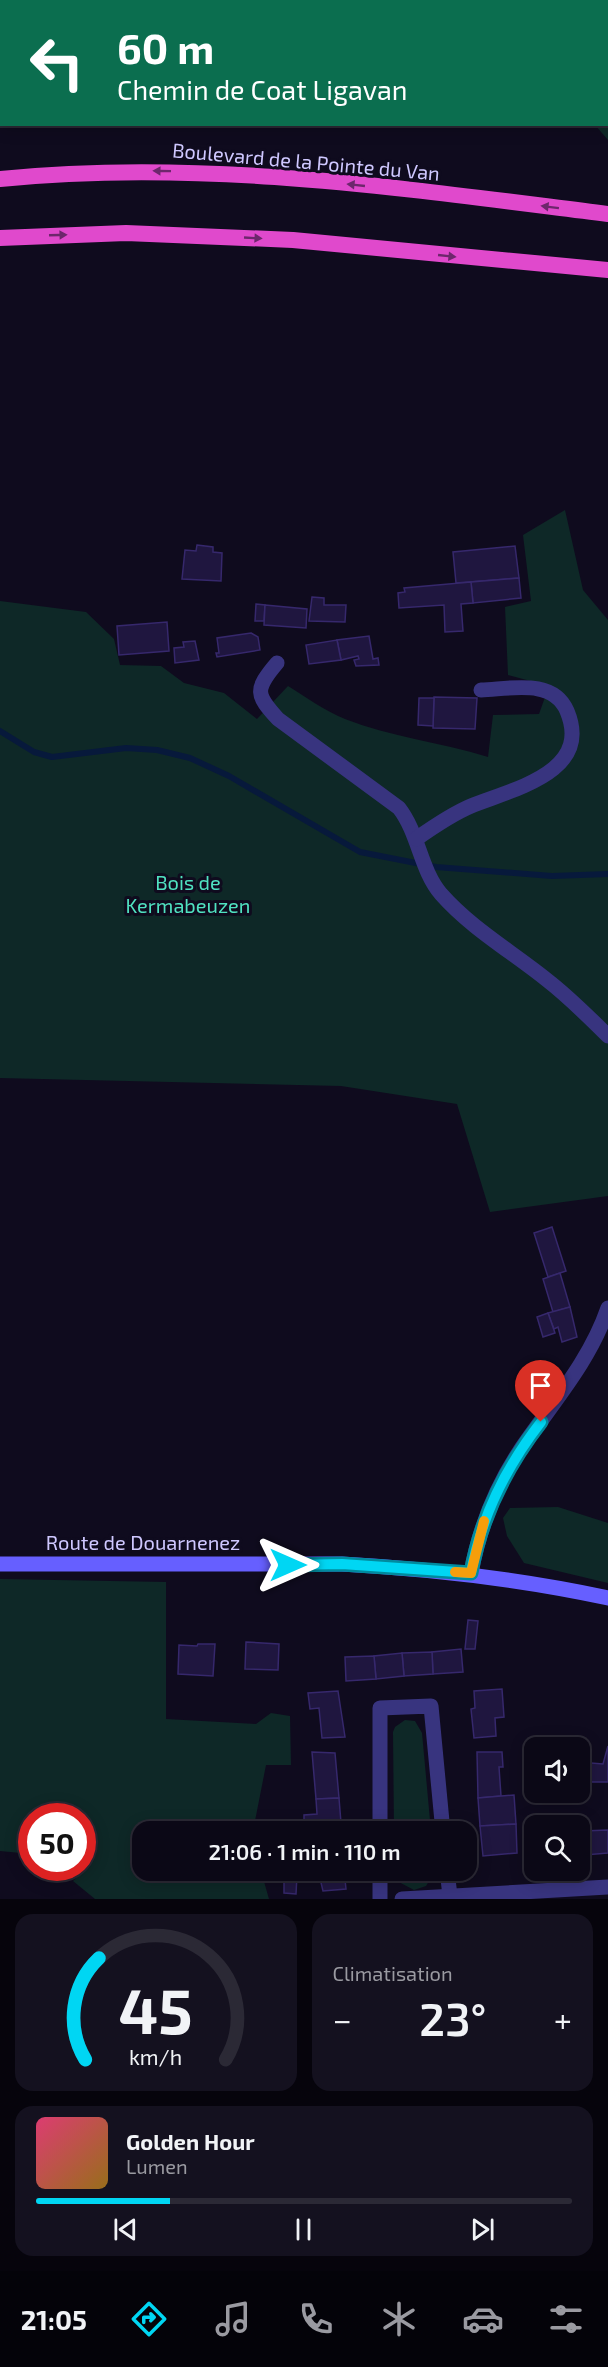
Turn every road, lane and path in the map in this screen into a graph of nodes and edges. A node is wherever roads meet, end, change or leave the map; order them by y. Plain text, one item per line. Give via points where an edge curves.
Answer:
1 (0, 179) edge
2 (608, 214) edge
3 (0, 238) edge
4 (608, 270) edge
5 (277, 663) dead end
6 (481, 690) dead end
7 (416, 839) junction
8 (608, 1036) edge
9 (608, 1308) edge
10 (0, 1564) edge
11 (471, 1573) junction
12 (608, 1598) edge
13 (380, 1821) edge
14 (442, 1821) edge
15 (380, 1881) edge
16 (448, 1881) edge
17 (608, 1887) edge
18 (450, 1896) junction
19 (381, 1899) edge
20 (402, 1899) edge

2 -> 1 highway, Boulevard de la Pointe du Van via 280,177 200,172 127,171
3 -> 4 highway via 126,233 293,240
5 - 7 street via 261,687 262,701 278,720 389,798 406,818
6 - 7 street via 537,687 554,694 563,702 572,727 568,749 557,768 469,807
7 - 8 street via 439,891 465,920 547,980
9 - 11 street via 581,1366 529,1437 502,1482 483,1526
10 - 11 main road, Route de Douarnenez via 342,1564
11 - 12 main road, Route de Douarnenez
13 - 14 street via 380,1708 431,1706
15 - 19 street
16 - 18 street
17 - 18 street
18 - 20 street

